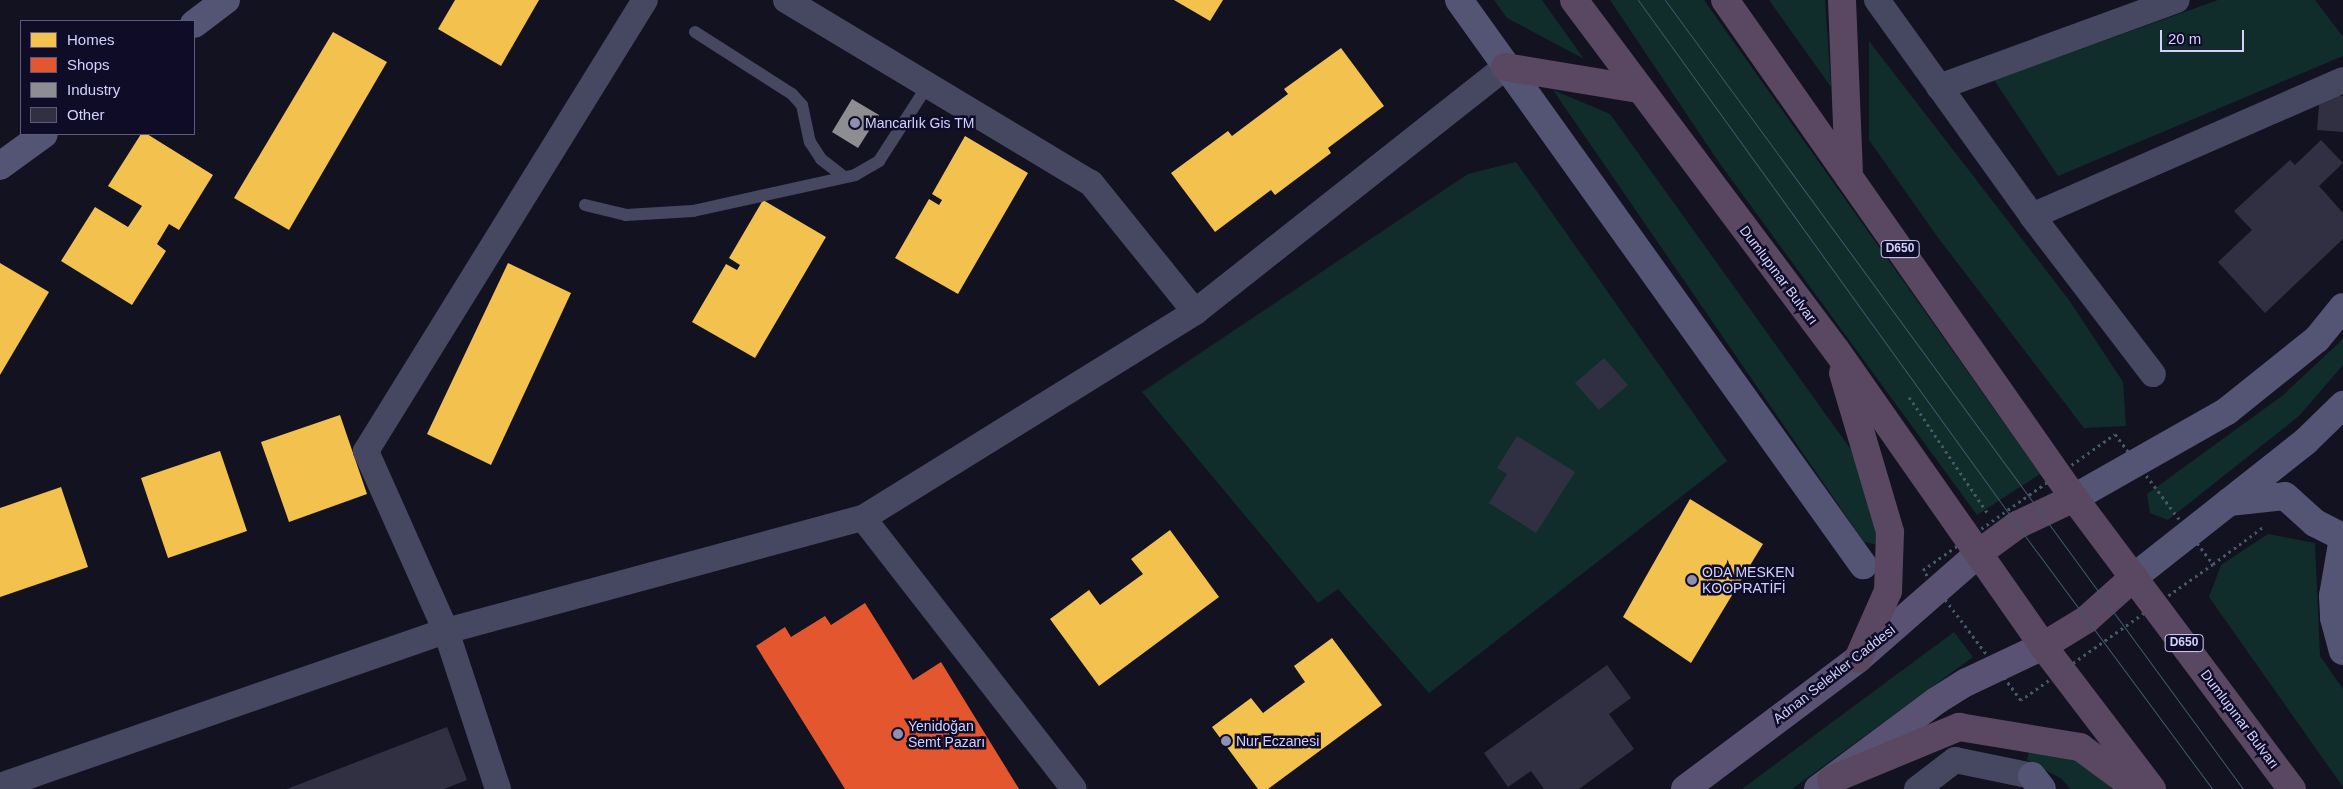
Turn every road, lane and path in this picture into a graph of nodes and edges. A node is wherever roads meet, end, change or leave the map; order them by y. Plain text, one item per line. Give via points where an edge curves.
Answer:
1 (226, 0) edge
2 (645, 0) edge
3 (786, 0) edge
4 (1459, 0) edge
5 (1574, 0) edge
6 (1725, 0) edge
7 (1842, 0) edge
8 (1876, 0) edge
9 (2177, 0) edge
10 (195, 23) edge
11 (695, 32) dead end
12 (1505, 67) junction
13 (2343, 80) edge
14 (928, 85) junction
15 (1939, 87) junction
16 (1638, 89) junction
17 (43, 135) edge
18 (0, 166) edge
19 (843, 176) junction
20 (1848, 177) junction
21 (585, 205) dead end
22 (2032, 216) junction
23 (2343, 308) edge
24 (1195, 312) junction
25 (1836, 350) junction
26 (2154, 374) dead end
27 (1909, 397) dead end
28 (2343, 405) edge
29 (2136, 463) junction
30 (2058, 476) junction
31 (2074, 498) junction
32 (2229, 502) junction
33 (863, 518) junction
34 (1993, 520) junction
35 (2271, 522) dead end
36 (2190, 533) junction
37 (2343, 538) edge
38 (1973, 545) junction
39 (2213, 564) junction
40 (1862, 565) dead end
41 (2134, 577) junction
42 (1938, 589) junction
43 (2155, 605) junction
44 (446, 631) junction
45 (2043, 646) junction
46 (2343, 650) edge
47 (1858, 659) junction
48 (1997, 668) junction
49 (2062, 671) junction
50 (2037, 782) edge
51 (1824, 784) edge
52 (0, 786) edge
53 (498, 789) edge
54 (1074, 789) edge
55 (1685, 789) edge
56 (1917, 789) edge
57 (2137, 789) edge
58 (2152, 789) edge
59 (2292, 789) edge

1 - 10 street
2 - 44 street via 366,450
3 - 14 street
4 - 12 street
5 - 16 highway, Dumlupınar Bulvarı
6 - 20 highway, Dumlupınar Bulvarı / D650
7 - 20 highway
8 - 15 street
9 - 15 street
11 - 19 lane via 792,94 802,105 810,142 821,159
12 - 16 highway
12 - 24 street
12 - 40 street
13 - 22 street
14 - 19 lane via 879,161 867,170
14 - 24 street via 1091,183
15 - 22 street
16 - 25 highway, Dumlupınar Bulvarı
17 - 18 street
19 - 21 lane via 693,211 626,215
20 - 30 highway, Dumlupınar Bulvarı / D650
22 - 26 street
23 - 29 street via 2317,339 2227,411
24 - 33 street
25 - 38 highway, Dumlupınar Bulvarı
25 - 47 highway via 1890,532 1888,591
27 - 34 path
28 - 32 street via 2306,441
29 - 30 path via 2115,434
29 - 31 street
29 - 36 path
30 - 31 highway, Dumlupınar Bulvarı / D650
30 - 34 path
31 - 38 highway
31 - 41 highway, Dumlupınar Bulvarı / D650
32 - 36 street
32 - 37 street via 2285,496 2315,523
33 - 44 street
33 - 54 street
34 - 38 path
35 - 39 path
36 - 39 path
36 - 41 street
37 - 46 street via 2333,596 2334,618
38 - 42 main road, Adnan Selekler Caddesi
38 - 42 path via 1923,570
38 - 45 highway, Dumlupınar Bulvarı
39 - 43 path
41 - 43 highway, Dumlupınar Bulvarı / D650
41 - 45 highway via 2087,619
42 - 47 main road, Adnan Selekler Caddesi
42 - 48 path
43 - 49 path
43 - 59 highway, Dumlupınar Bulvarı / D650
44 - 52 street
44 - 53 street
45 - 48 main road
45 - 49 highway, Dumlupınar Bulvarı
47 - 55 main road, Adnan Selekler Caddesi
48 - 49 path via 2021,700
48 - 51 main road via 1936,701
49 - 58 highway, Dumlupınar Bulvarı
50 - 56 street via 1955,760
51 - 57 highway via 1959,727 2080,747

